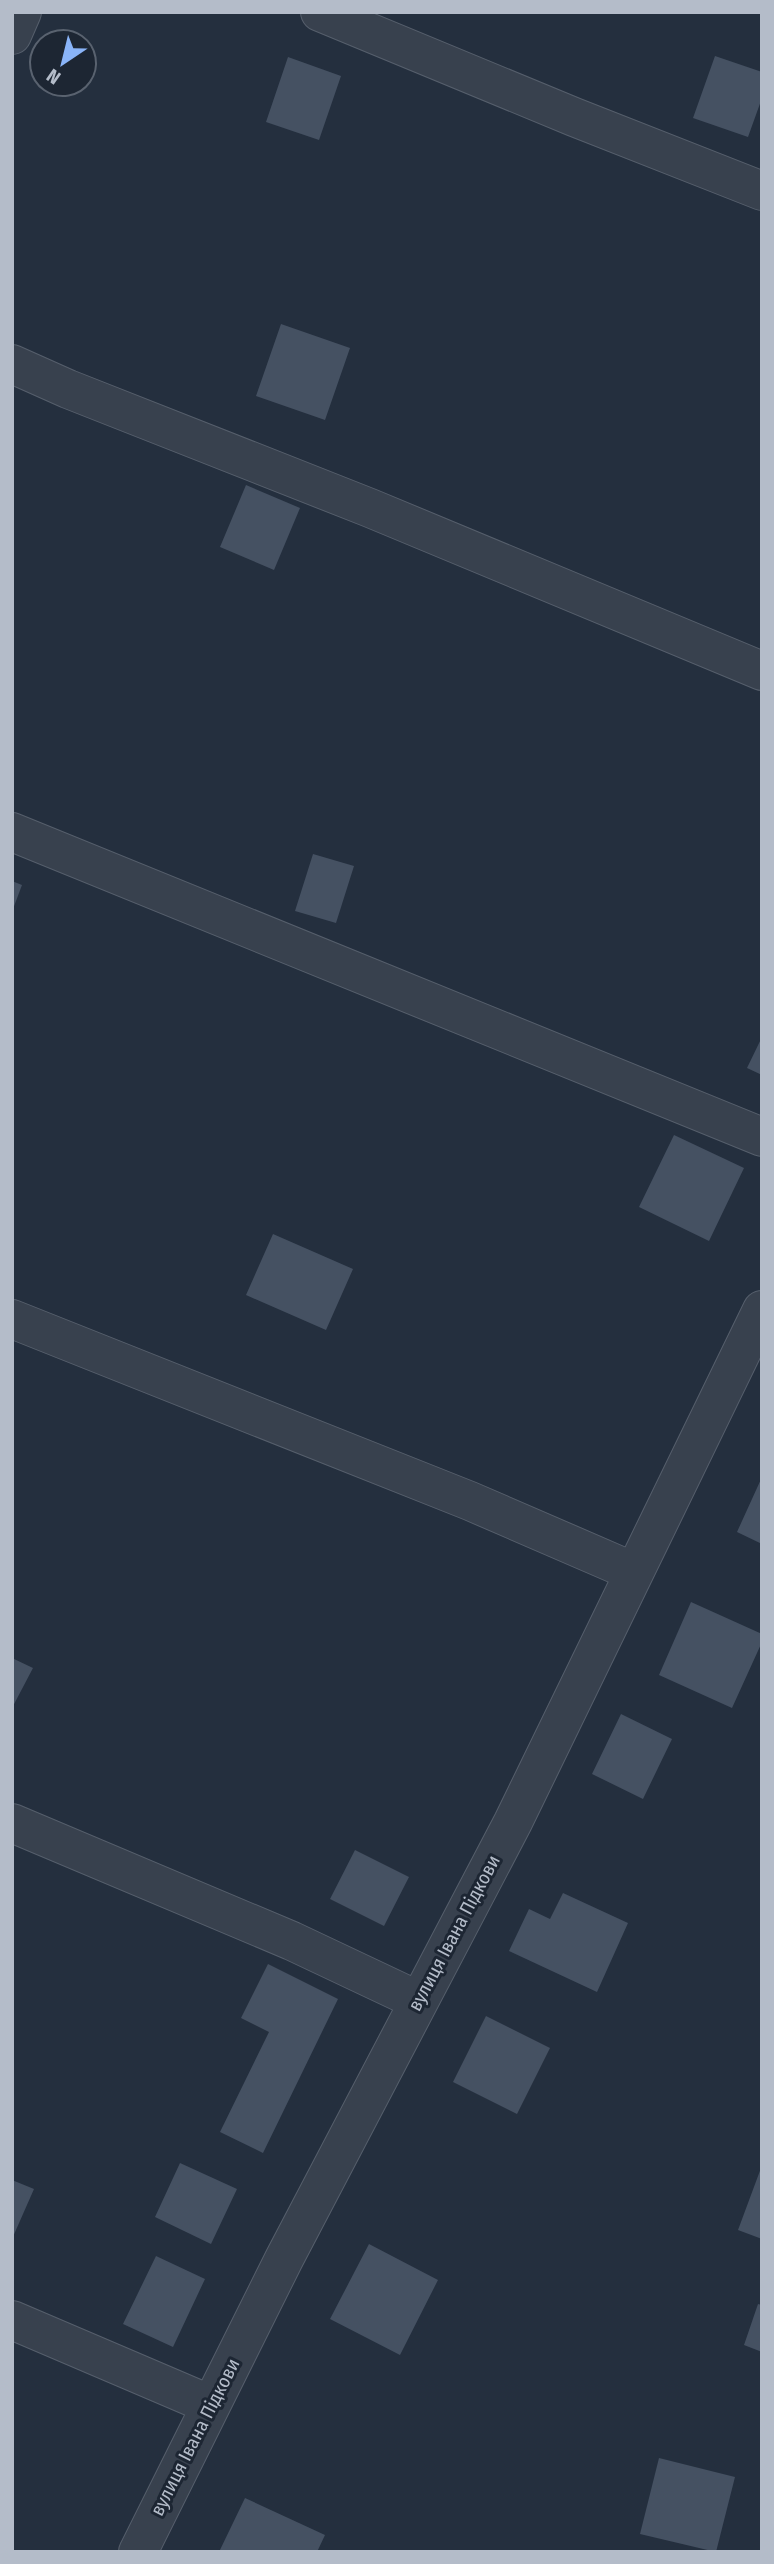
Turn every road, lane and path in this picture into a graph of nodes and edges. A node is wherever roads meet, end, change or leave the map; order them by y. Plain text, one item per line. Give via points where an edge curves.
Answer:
1 (22, 12) edge
2 (320, 12) edge
3 (12, 35) edge
4 (762, 191) edge
5 (12, 364) edge
6 (762, 671) edge
7 (12, 832) edge
8 (762, 1137) edge
9 (762, 1310) edge
10 (12, 1319) edge
11 (634, 1572) junction
12 (12, 1823) edge
13 (419, 2001) junction
14 (12, 2320) edge
15 (211, 2405) junction
16 (138, 2552) edge

1 - 3 street
2 - 4 street
5 - 6 street
7 - 8 street
9 - 11 street, вулиця Івана Підкови
10 - 11 street via 470,1501
11 - 13 street, вулиця Івана Підкови via 513,1822
12 - 13 street via 292,1941
13 - 15 street, вулиця Івана Підкови
14 - 15 street
15 - 16 street, вулиця Івана Підкови

